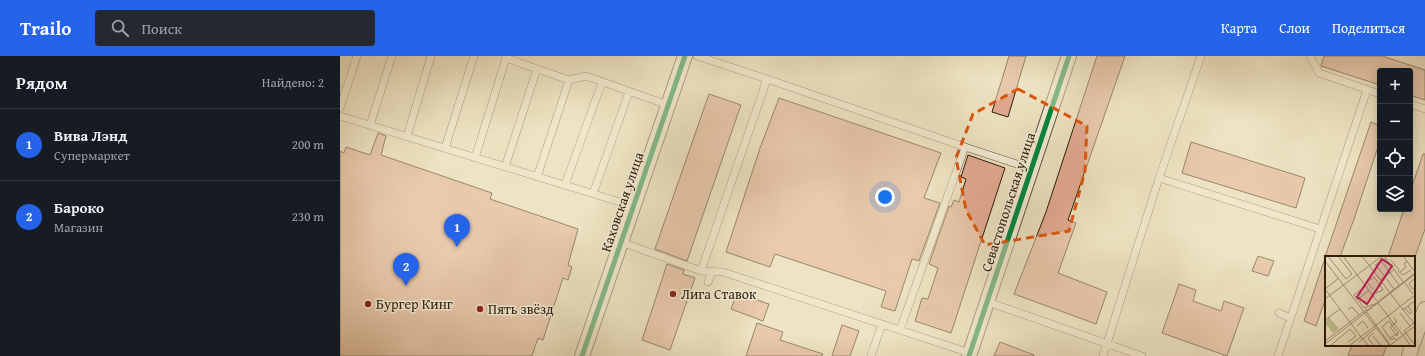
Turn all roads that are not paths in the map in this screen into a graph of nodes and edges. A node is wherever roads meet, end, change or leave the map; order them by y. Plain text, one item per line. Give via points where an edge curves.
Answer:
1 (357, 56) edge
2 (392, 56) edge
3 (431, 56) edge
4 (474, 56) edge
5 (685, 56) edge
6 (697, 56) edge
7 (1069, 56) edge
8 (1201, 56) edge
9 (1310, 56) edge
10 (505, 57) edge
11 (537, 69) junction
12 (767, 79) junction
13 (569, 80) junction
14 (602, 82) junction
15 (1367, 90) junction
16 (629, 92) junction
17 (1377, 93) edge
18 (668, 105) junction
19 (1413, 105) edge
20 (340, 108) edge
21 (1425, 110) edge
22 (340, 116) edge
23 (370, 125) junction
24 (407, 136) junction
25 (964, 147) junction
26 (445, 148) junction
27 (475, 158) junction
28 (505, 167) junction
29 (1032, 169) junction
30 (537, 177) junction
31 (1159, 178) junction
32 (565, 185) junction
33 (593, 194) junction
34 (633, 206) junction
35 (1320, 229) junction
36 (621, 242) junction
37 (701, 271) junction
38 (712, 272) junction
39 (708, 282) dead end
40 (988, 302) junction
41 (1425, 309) edge
42 (1279, 313) dead end
43 (1290, 318) junction
44 (882, 324) junction
45 (900, 330) junction
46 (1415, 338) edge
47 (1107, 344) junction
48 (1412, 346) edge
49 (970, 354) edge
50 (582, 356) edge
51 (871, 356) edge
52 (1103, 356) edge
53 (1142, 356) edge
54 (1278, 356) edge
55 (1409, 356) edge

1 - 20 lane
2 - 23 lane
3 - 24 lane
4 - 26 lane
5 - 18 street, Каховская улица
6 - 12 lane
7 - 29 street, Севастопольская улица
8 - 31 lane
9 - 15 lane via 1319,73
10 - 11 lane
10 - 27 lane
11 - 13 lane
11 - 28 lane
12 - 25 lane
12 - 37 lane
13 - 14 lane via 586,76
13 - 30 lane
14 - 16 lane
14 - 32 lane
15 - 17 lane
15 - 35 lane
16 - 18 lane
16 - 33 lane
18 - 34 street, Каховская улица
19 - 21 lane
22 - 23 lane
23 - 24 lane
24 - 26 lane
25 - 29 lane
25 - 45 lane
26 - 27 lane
27 - 28 lane
28 - 30 lane
29 - 40 street, Севастопольская улица
30 - 32 lane
31 - 35 lane
31 - 47 lane
32 - 33 lane
33 - 34 lane
34 - 36 street, Каховская улица
35 - 43 lane
36 - 37 lane
36 - 50 street, Каховская улица
37 - 38 lane
38 - 39 lane
38 - 44 lane via 723,272
40 - 47 lane
40 - 49 street, Севастопольская улица
41 - 46 street
42 - 43 lane
43 - 54 lane
44 - 45 lane
44 - 51 lane
45 - 49 lane
47 - 52 lane
47 - 53 lane
48 - 55 street

